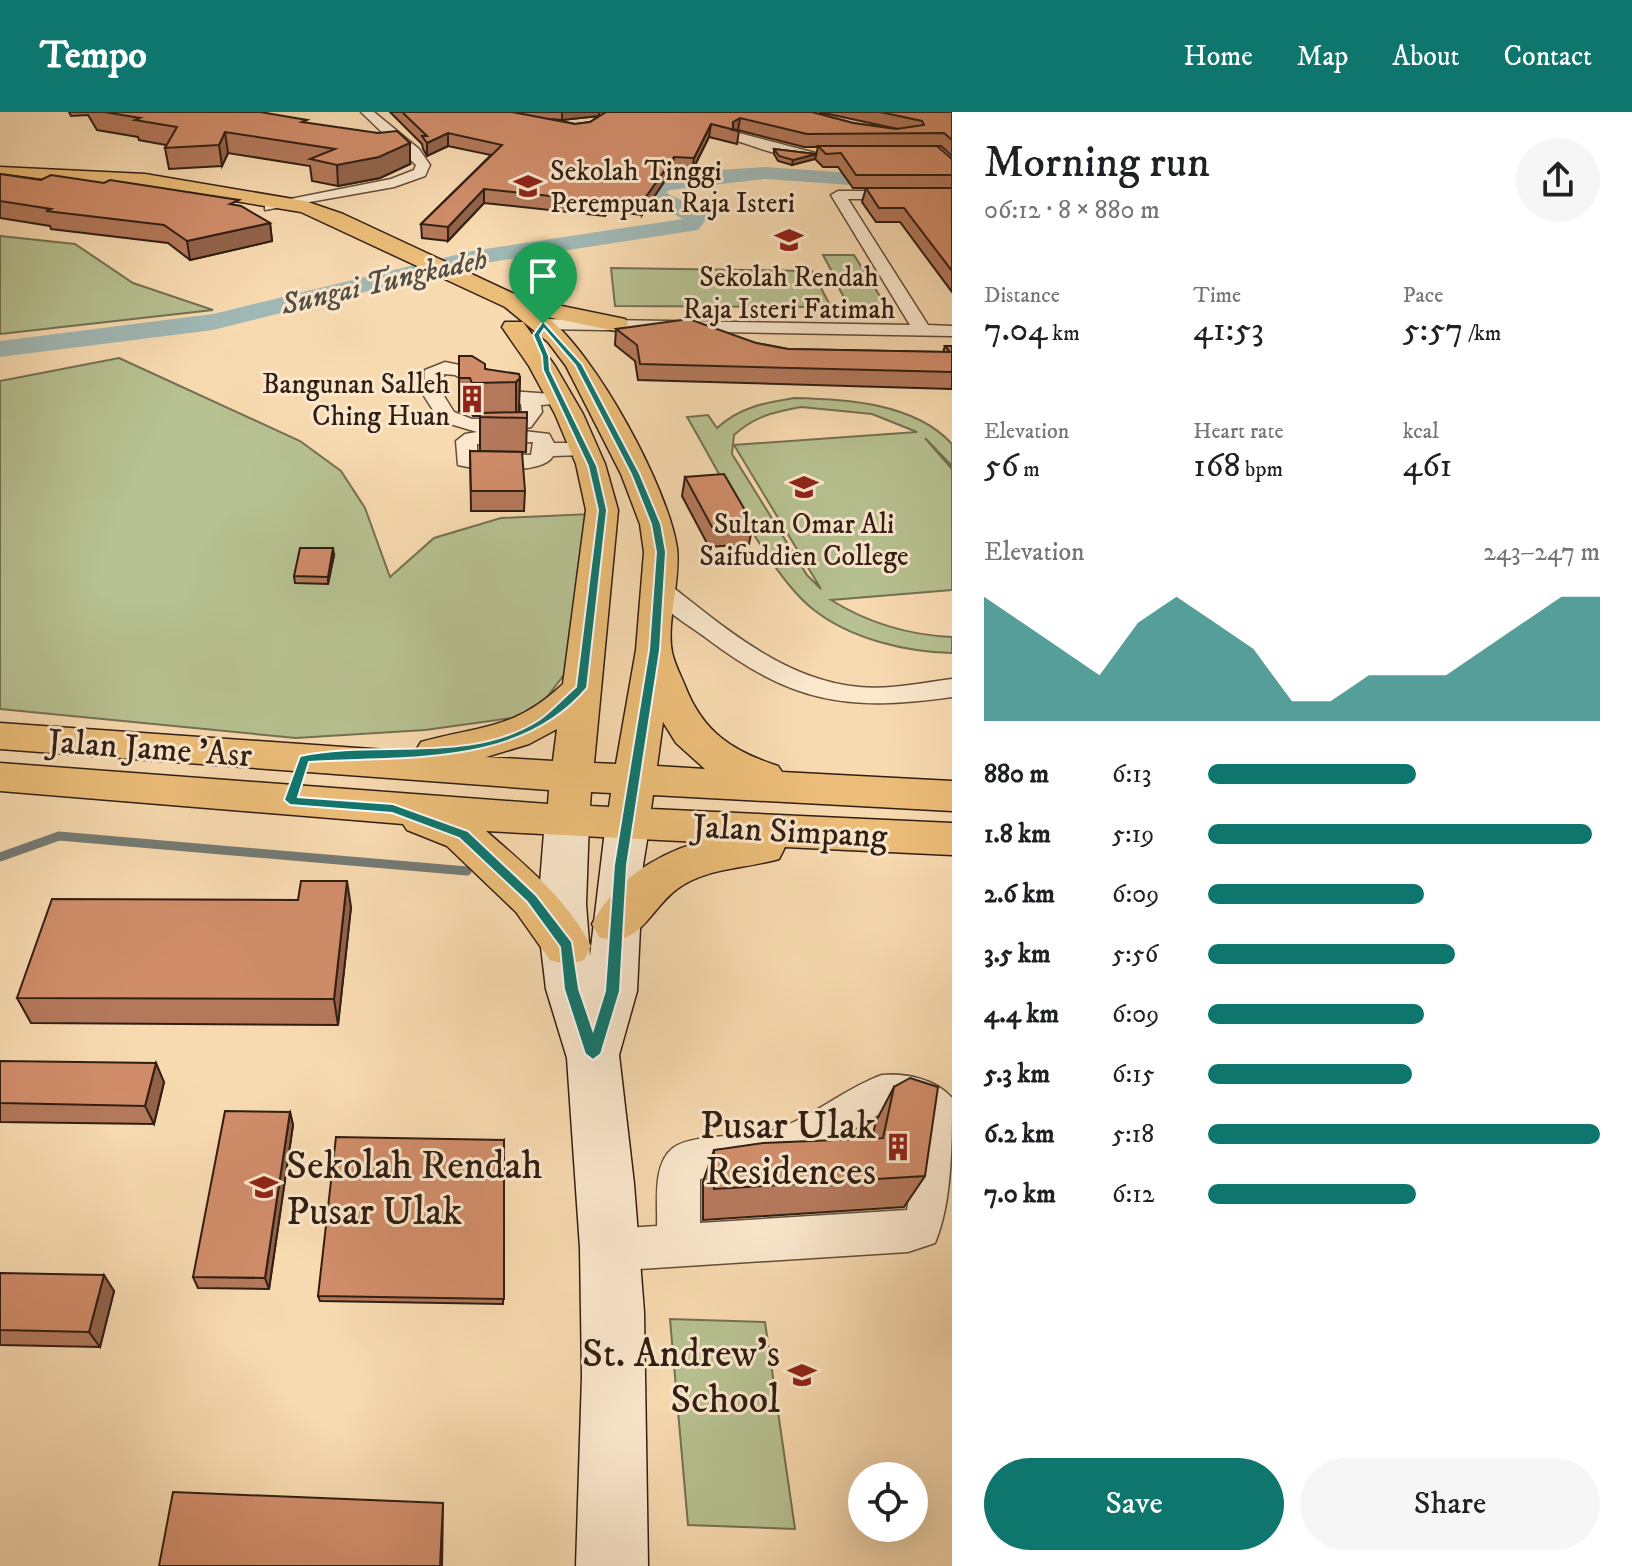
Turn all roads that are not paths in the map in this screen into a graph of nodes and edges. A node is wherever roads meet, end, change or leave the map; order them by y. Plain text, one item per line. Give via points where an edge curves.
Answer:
1 (367, 112) edge
2 (389, 130) junction
3 (362, 131) edge
4 (739, 137) edge
5 (833, 154) edge
6 (0, 175) edge
7 (336, 195) junction
8 (952, 195) edge
9 (280, 206) junction
10 (320, 212) junction
11 (412, 258) junction
12 (502, 303) junction
13 (543, 324) junction
14 (625, 324) junction
15 (822, 326) junction
16 (920, 326) junction
17 (952, 328) edge
18 (551, 379) junction
19 (584, 449) junction
20 (545, 450) dead end
21 (661, 590) junction
22 (654, 650) junction
23 (582, 688) junction
24 (952, 688) edge
25 (0, 736) edge
26 (305, 759) junction
27 (571, 775) junction
28 (0, 777) edge
29 (806, 788) junction
30 (952, 796) edge
31 (290, 800) junction
32 (632, 800) junction
33 (393, 809) junction
34 (567, 820) junction
35 (856, 834) junction
36 (952, 839) edge
37 (616, 924) junction
38 (567, 946) junction
39 (593, 1054) junction
40 (678, 1246) junction
41 (608, 1250) junction
42 (612, 1566) edge

1 - 2 street
2 - 3 street
2 - 7 street via 422,162 420,173
4 - 5 street via 789,153
6 - 9 main road via 147,185
7 - 9 street
7 - 10 main road via 322,204
8 - 16 street via 838,195
9 - 10 main road
9 - 11 main road
10 - 11 main road
11 - 12 main road
12 - 13 main road
12 - 14 main road
12 - 18 main road
13 - 14 street
13 - 18 main road via 536,335
14 - 15 street
14 - 18 main road via 570,339
15 - 16 street
15 - 17 street
16 - 17 street
18 - 18 street via 492,391 460,369 435,370 434,397 465,424 524,423
18 - 19 main road
18 - 21 main road via 647,499 661,552
19 - 20 street
19 - 23 main road via 600,490 602,531
21 - 22 main road
21 - 24 street via 766,667 829,691 858,696
22 - 29 main road via 681,724 701,745 755,774
22 - 32 main road
23 - 26 main road via 544,722 469,748
23 - 27 main road
25 - 26 main road, Jalan Jame 'Asr
26 - 27 main road, Jalan Jame 'Asr
26 - 31 main road
27 - 32 main road, Jalan Jame 'Asr
27 - 34 main road
28 - 31 main road, Jalan Jame 'Asr
29 - 30 main road, Jalan Simpang
29 - 32 main road, Jalan Simpang
31 - 33 main road, Jalan Jame 'Asr
32 - 34 main road, Jalan Jame 'Asr
32 - 35 main road, Jalan Simpang
32 - 37 main road
33 - 34 main road, Jalan Jame 'Asr
33 - 38 main road via 463,835 532,899
34 - 38 main road
35 - 36 main road, Jalan Simpang
35 - 37 main road via 702,857 671,868 634,899
37 - 39 main road via 612,991
38 - 39 main road via 571,989
39 - 41 main road
40 - 40 street via 920,1228 927,1218 938,1107 882,1092 808,1135 769,1150 687,1162 680,1172
40 - 41 street
41 - 42 main road via 614,1388

